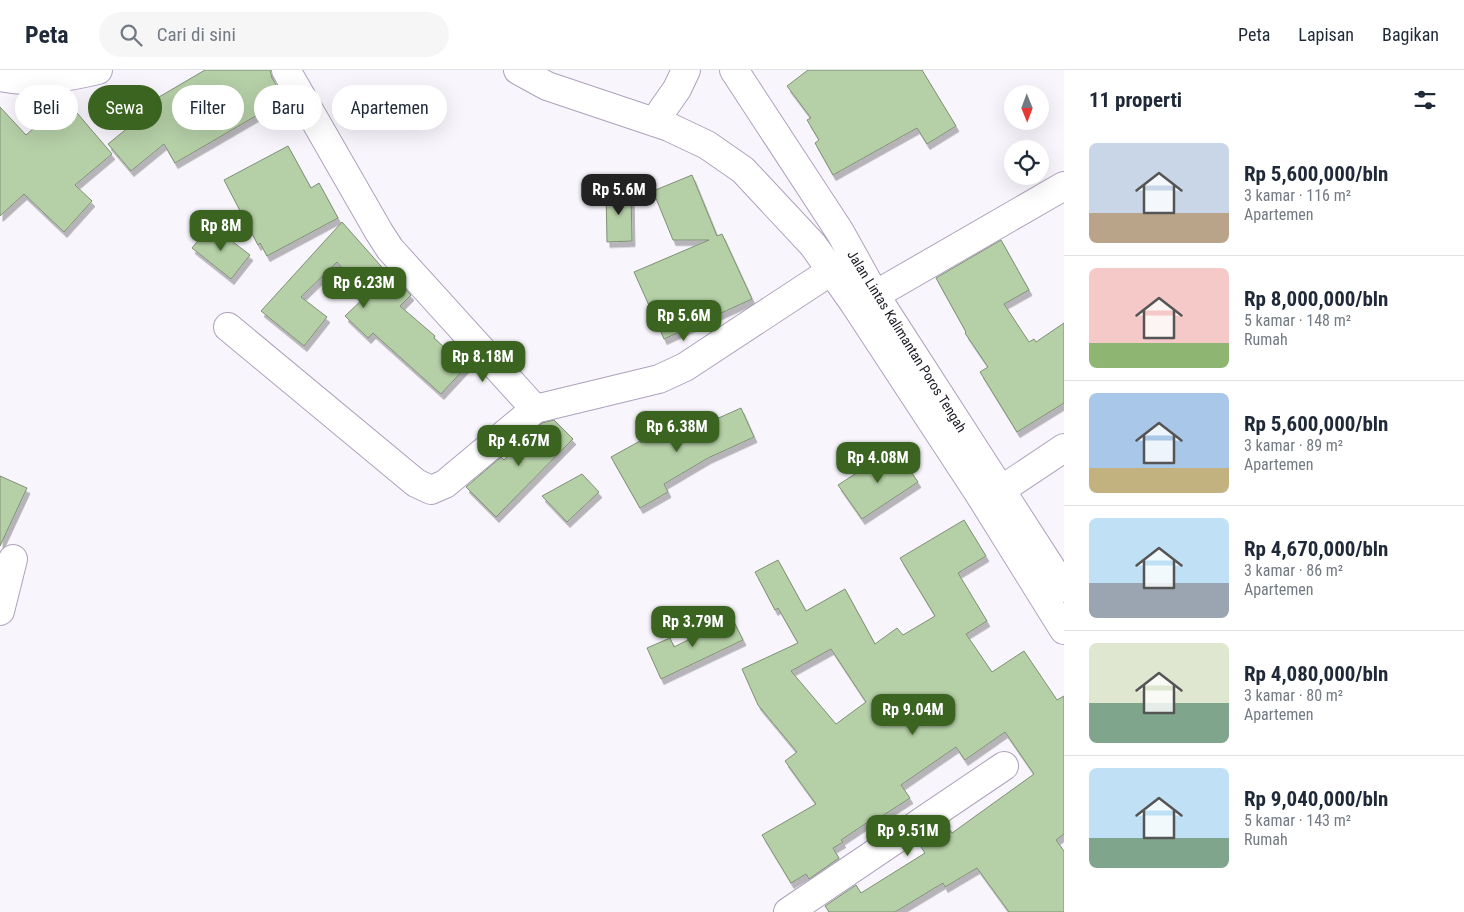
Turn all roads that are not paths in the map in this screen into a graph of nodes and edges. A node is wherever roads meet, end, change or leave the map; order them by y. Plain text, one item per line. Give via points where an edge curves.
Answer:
1 (98, 70) edge
2 (286, 70) edge
3 (518, 70) edge
4 (686, 70) edge
5 (734, 70) edge
6 (0, 77) edge
7 (654, 122) junction
8 (1064, 186) edge
9 (831, 271) junction
10 (875, 295) junction
11 (228, 327) dead end
12 (535, 409) junction
13 (1064, 448) edge
14 (1001, 490) junction
15 (13, 559) dead end
16 (1064, 588) edge
17 (0, 611) edge
18 (1064, 630) edge
19 (1004, 766) dead end
20 (788, 912) edge

1 - 6 street via 67,77 11,80
2 - 12 street via 390,249
3 - 7 street, Jalan Lintas Kalimantan Poros Tengah via 547,86
4 - 7 street
5 - 10 street, Jalan Lintas Kalimantan Poros Tengah via 840,232
7 - 9 street, Jalan Lintas Kalimantan Poros Tengah via 707,145 743,170 813,245
8 - 10 street
9 - 12 street via 685,367 659,379
9 - 18 street, Jalan Lintas Kalimantan Poros Tengah via 921,404
10 - 14 street, Jalan Lintas Kalimantan Poros Tengah
11 - 12 street via 416,483 430,490 445,484
13 - 14 street
14 - 16 street, Jalan Lintas Kalimantan Poros Tengah
15 - 17 street
19 - 20 street

